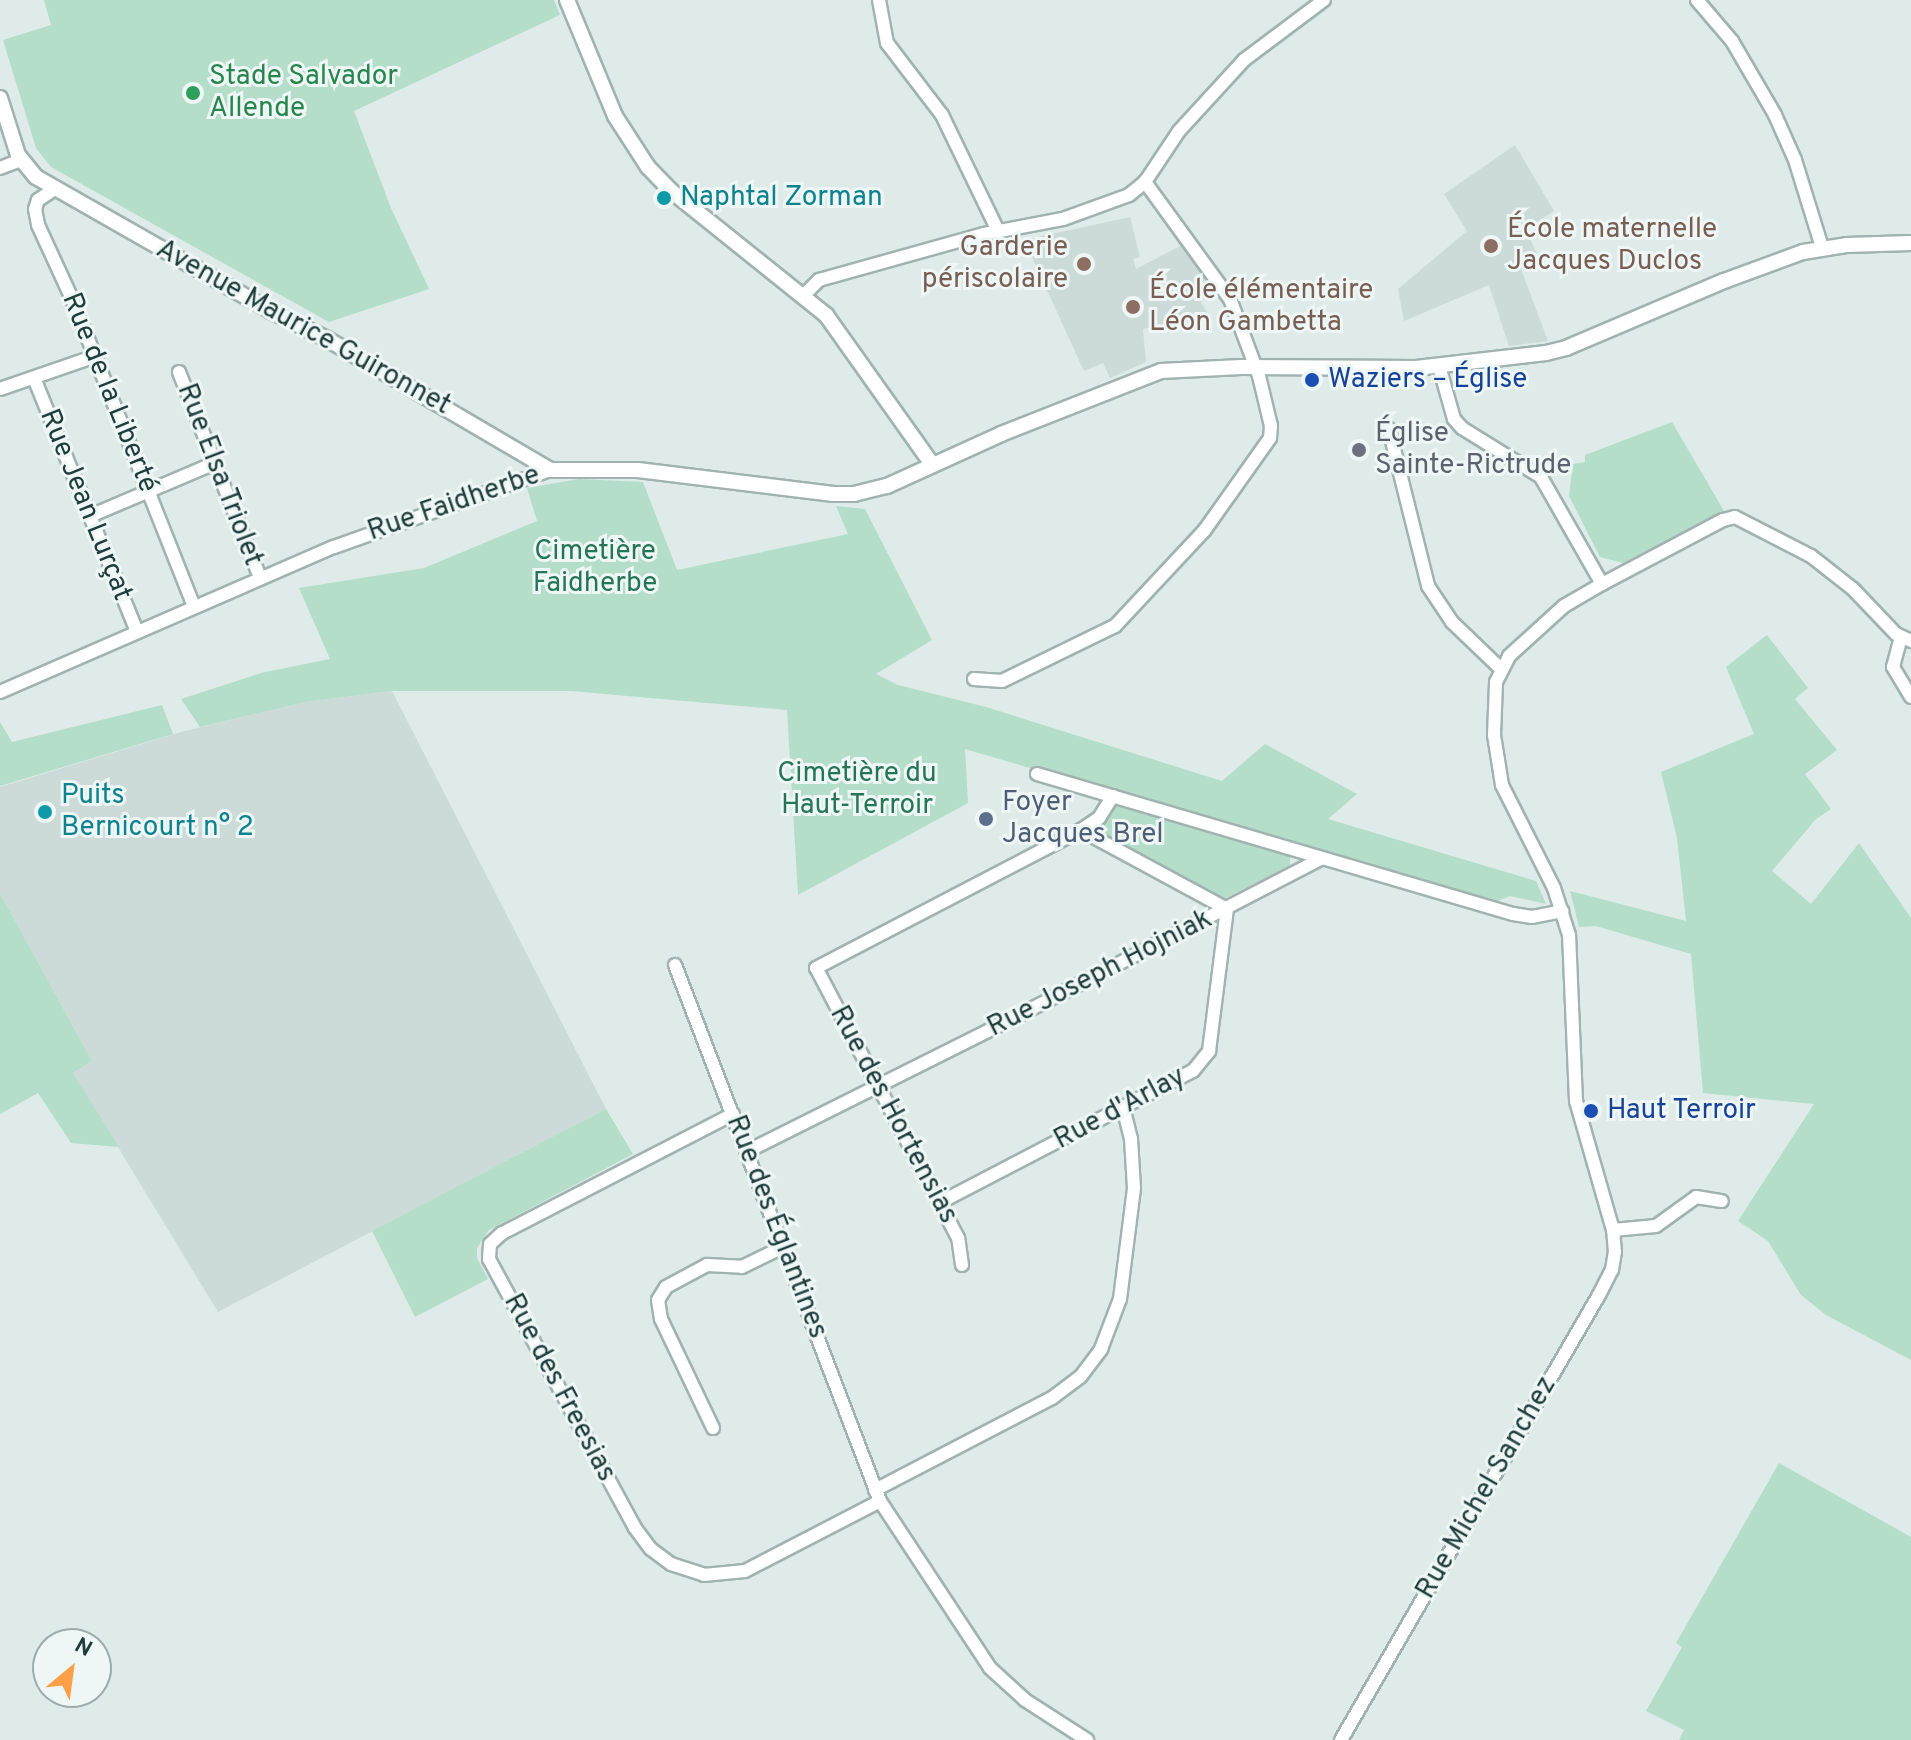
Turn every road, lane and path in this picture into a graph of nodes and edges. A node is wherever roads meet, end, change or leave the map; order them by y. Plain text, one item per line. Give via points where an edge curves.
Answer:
1 (567, 0) edge
2 (879, 0) edge
3 (1324, 0) edge
4 (1697, 0) edge
5 (0, 98) edge
6 (21, 160) junction
7 (0, 168) edge
8 (1145, 182) junction
9 (56, 188) junction
10 (998, 231) junction
11 (1911, 243) edge
12 (1822, 247) junction
13 (803, 296) junction
14 (96, 356) junction
15 (1439, 366) junction
16 (1256, 367) junction
17 (179, 372) dead end
18 (34, 378) junction
19 (0, 389) edge
20 (1389, 429) dead end
21 (215, 463) junction
22 (932, 464) junction
23 (550, 470) junction
24 (148, 491) junction
25 (90, 516) junction
26 (260, 578) junction
27 (1602, 584) junction
28 (194, 607) junction
29 (137, 632) junction
30 (1906, 639) edge
31 (1501, 669) junction
32 (974, 679) dead end
33 (0, 692) edge
34 (1911, 697) edge
35 (1037, 774) dead end
36 (1113, 796) junction
37 (1081, 830) junction
38 (1320, 859) junction
39 (1227, 909) junction
40 (1562, 911) junction
41 (675, 965) dead end
42 (879, 1087) junction
43 (1123, 1108) junction
44 (733, 1114) junction
45 (748, 1151) junction
46 (1722, 1201) dead end
47 (939, 1203) junction
48 (1613, 1230) junction
49 (783, 1247) junction
50 (962, 1265) dead end
51 (713, 1428) dead end
52 (877, 1495) junction
53 (1087, 1740) edge
54 (1341, 1740) edge

1 - 13 street via 615,116 648,167
2 - 10 street via 887,43 942,115
3 - 8 street via 1244,60 1172,139
4 - 12 street via 1732,41 1775,115
5 - 6 street
6 - 7 street
6 - 9 street, Avenue Maurice Guironnet
8 - 10 street via 1122,200 1093,211 1027,229
8 - 16 street via 1219,281
9 - 14 street, Rue de la Liberté via 38,200 36,221
9 - 23 street, Avenue Maurice Guironnet
10 - 13 street via 819,280
11 - 12 street, Rue Faidherbe
12 - 15 street, Rue Faidherbe via 1724,281 1566,348
13 - 22 street via 832,322
14 - 18 street
14 - 24 street, Rue de la Liberté
15 - 16 street, Rue Faidherbe
15 - 27 street via 1454,419 1541,477
16 - 22 street, Rue Faidherbe via 1161,371
16 - 32 street via 1271,433 1210,522 1115,626 1002,681
17 - 21 street, Rue Elsa Triolet
18 - 19 street
18 - 25 street, Rue Jean Lurçat
20 - 31 street via 1428,586 1452,622
21 - 24 street
21 - 26 street, Rue Elsa Triolet
22 - 23 street, Rue Faidherbe via 887,486 844,494 626,469
23 - 26 street, Rue Faidherbe
24 - 25 street
24 - 28 street, Rue de la Liberté
25 - 29 street, Rue Jean Lurçat
26 - 28 street, Rue Faidherbe
27 - 30 street via 1735,517 1811,556
27 - 31 street via 1564,606
28 - 29 street, Rue Faidherbe
29 - 33 street, Rue Faidherbe
30 - 34 street via 1893,667
31 - 40 street, Rue Michel Sanchez via 1494,735 1499,775
35 - 36 street
36 - 37 street via 1099,818
36 - 38 street
37 - 39 street
37 - 42 street, Rue des Hortensias via 816,968
38 - 39 street, Rue Joseph Hojniak
38 - 40 street via 1513,914 1532,917
39 - 42 street, Rue Joseph Hojniak
39 - 43 street, Rue d'Arlay via 1206,1057 1193,1071
40 - 48 street, Rue Michel Sanchez via 1572,957 1576,1101
41 - 44 street, Rue des Églantines
42 - 45 street, Rue Joseph Hojniak
42 - 47 street, Rue des Hortensias
43 - 47 street, Rue d'Arlay
43 - 52 street, Rue des Freesias via 1134,1188 1120,1299 1101,1349 1081,1376 1052,1398
44 - 45 street, Rue des Églantines
44 - 52 street, Rue des Freesias via 496,1236 489,1259 635,1528 671,1564 704,1575 745,1571
45 - 49 street, Rue des Églantines
46 - 48 street via 1696,1197 1656,1226
47 - 50 street, Rue des Hortensias via 961,1245
48 - 54 street, Rue Michel Sanchez via 1614,1260 1599,1295
49 - 51 street via 742,1267 707,1265 666,1287 658,1300 661,1319
49 - 52 street, Rue des Églantines
52 - 53 street, Rue des Églantines via 990,1668 1039,1710

